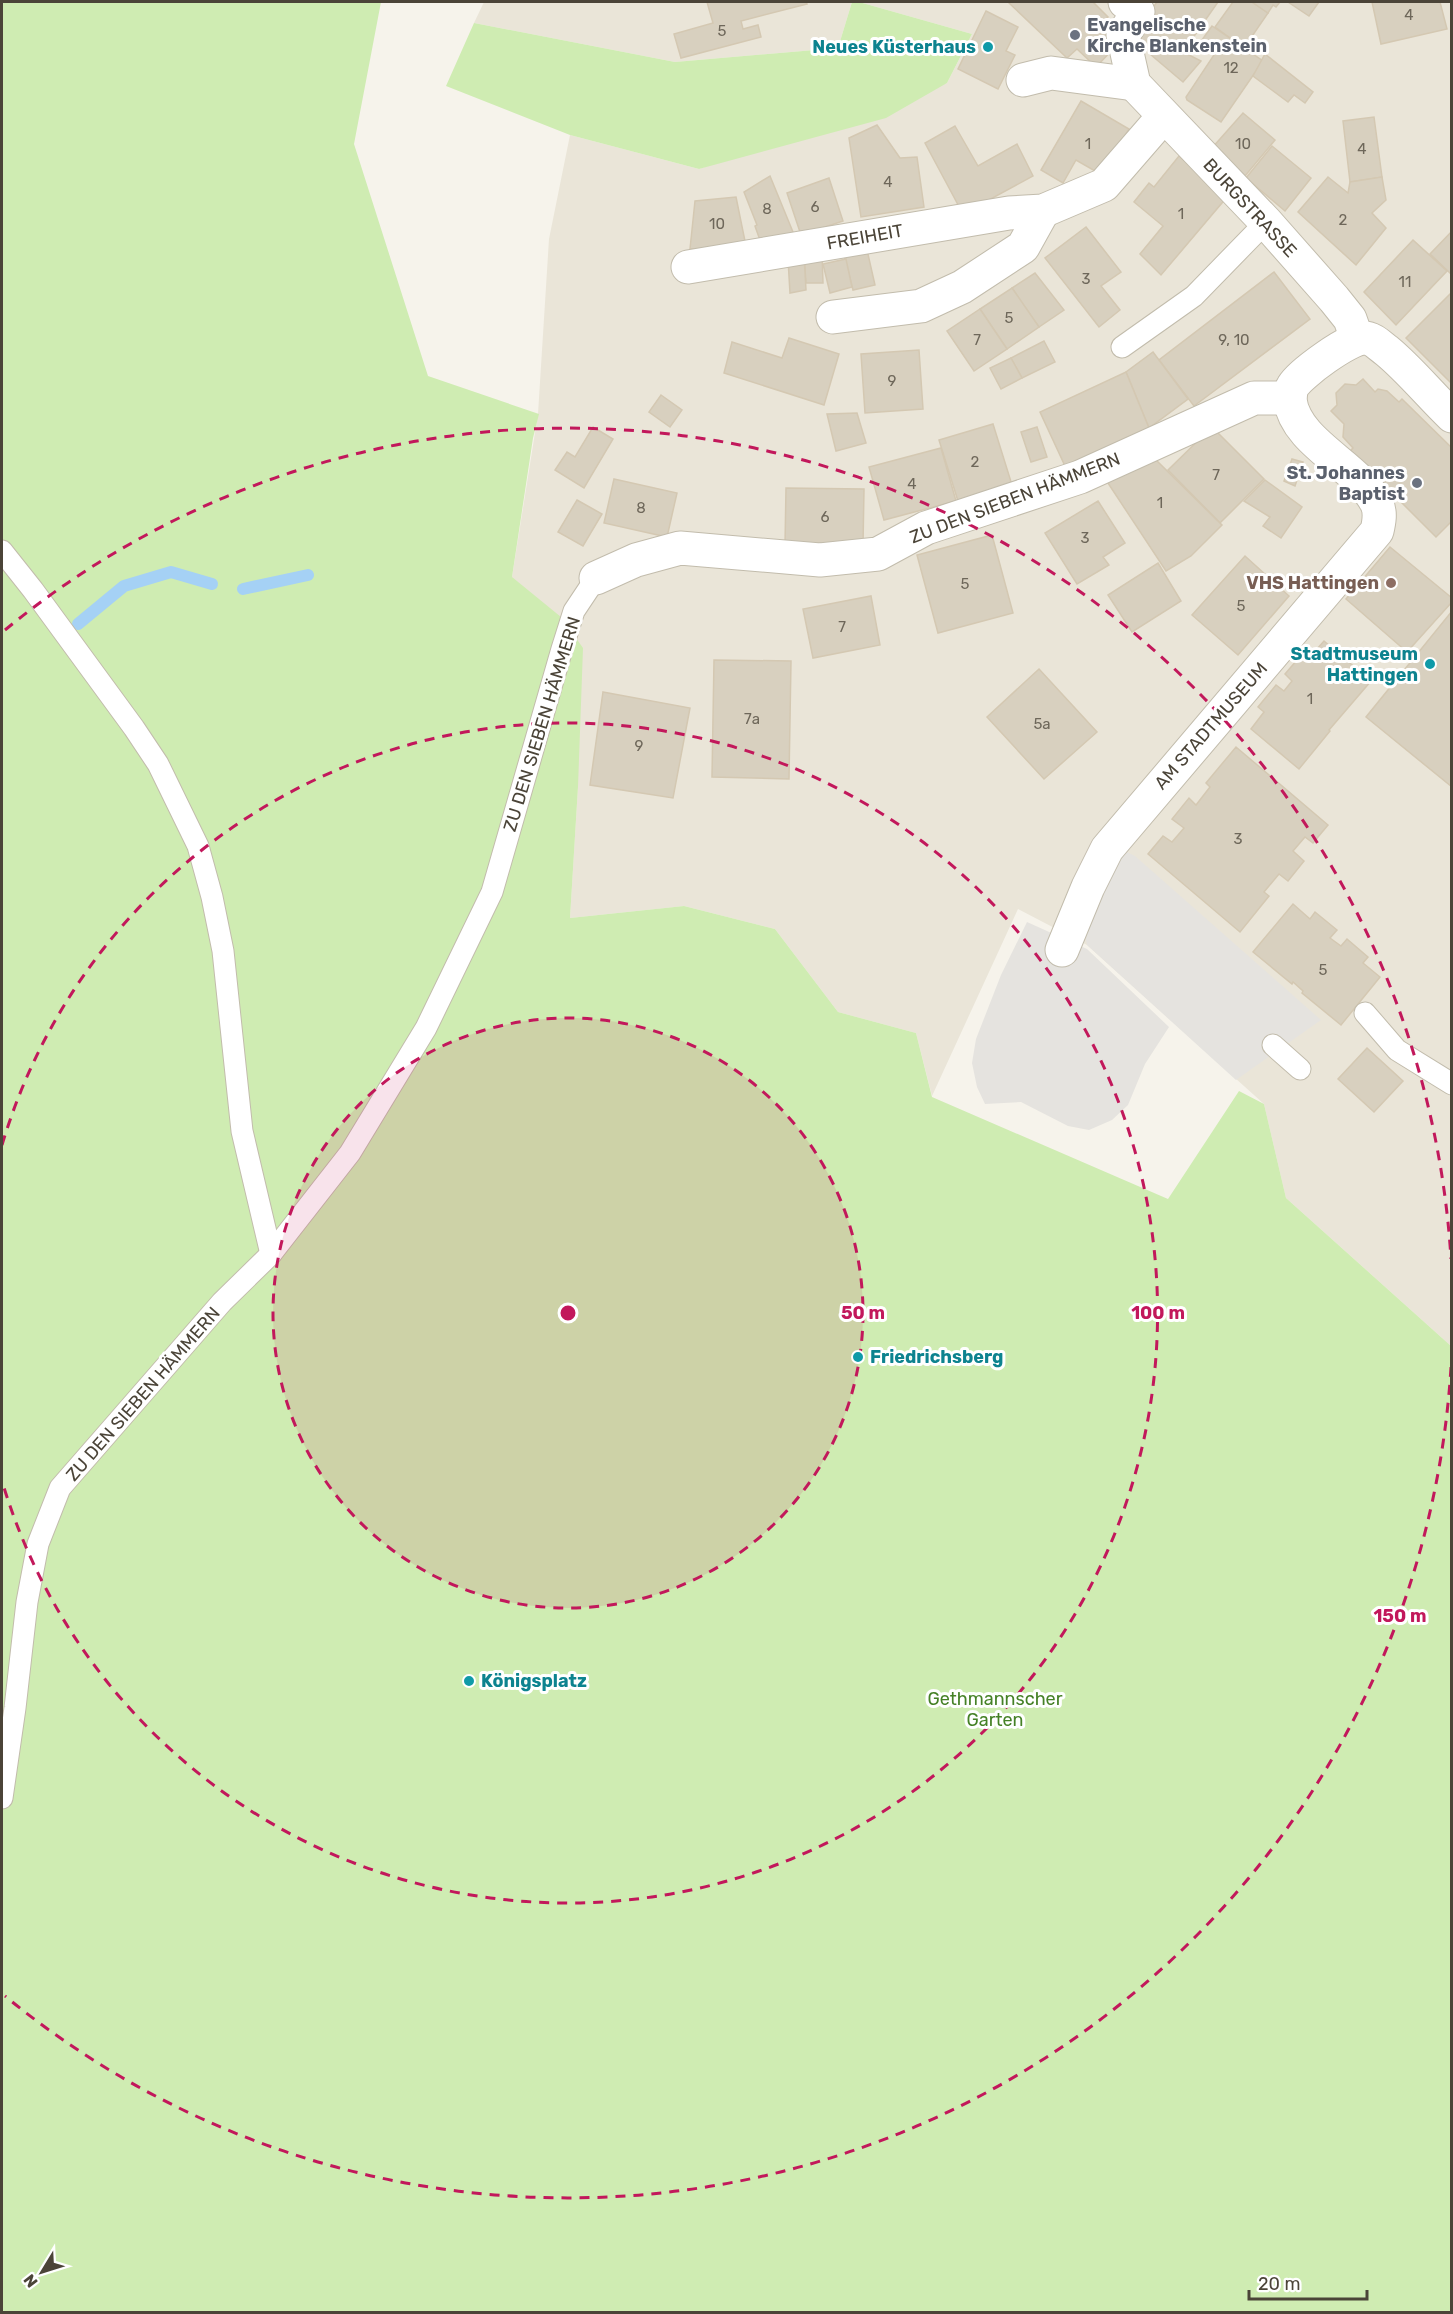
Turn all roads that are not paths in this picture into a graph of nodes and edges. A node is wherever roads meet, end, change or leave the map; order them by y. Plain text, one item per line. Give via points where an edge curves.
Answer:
1 (1125, 2) edge
2 (1023, 80) dead end
3 (1134, 84) junction
4 (1163, 117) junction
5 (1043, 211) junction
6 (1266, 222) junction
7 (688, 267) dead end
8 (833, 317) dead end
9 (1357, 339) junction
10 (1122, 347) dead end
11 (1290, 398) junction
12 (1447, 404) edge
13 (2, 551) edge
14 (596, 578) joint
15 (1062, 950) dead end
16 (1365, 1013) dead end
17 (1273, 1045) dead end
18 (1300, 1069) dead end
19 (1452, 1084) edge
20 (271, 1254) junction
21 (2, 1798) edge

1 - 3 street, BURGSTRASSE via 1138,12 1123,35
2 - 3 street via 1051,73
3 - 4 street, BURGSTRASSE
4 - 5 street, FREIHEIT via 1104,185
4 - 6 street, BURGSTRASSE
5 - 7 street, FREIHEIT via 998,215
5 - 8 street via 1023,247 962,287 921,306
6 - 9 street, BURGSTRASSE via 1350,319
6 - 10 lane via 1194,296
9 - 11 street via 1342,345 1302,378 1293,386
9 - 12 street via 1376,342
11 - 14 street, ZU DEN SIEBEN HÄMMERN via 1254,398 1080,477 926,528 878,554 819,560 680,548 636,560
11 - 15 street, AM STADTMUSEUM via 1304,428 1366,489 1377,505 1377,531 1107,849
13 - 20 lane via 158,764 198,846 223,951 242,1131
14 - 20 lane, ZU DEN SIEBEN HÄMMERN via 574,611 492,892 403,1067 350,1153
16 - 19 lane via 1397,1050
17 - 18 lane
20 - 21 lane, ZU DEN SIEBEN HÄMMERN via 222,1302 60,1488 38,1544 27,1602

